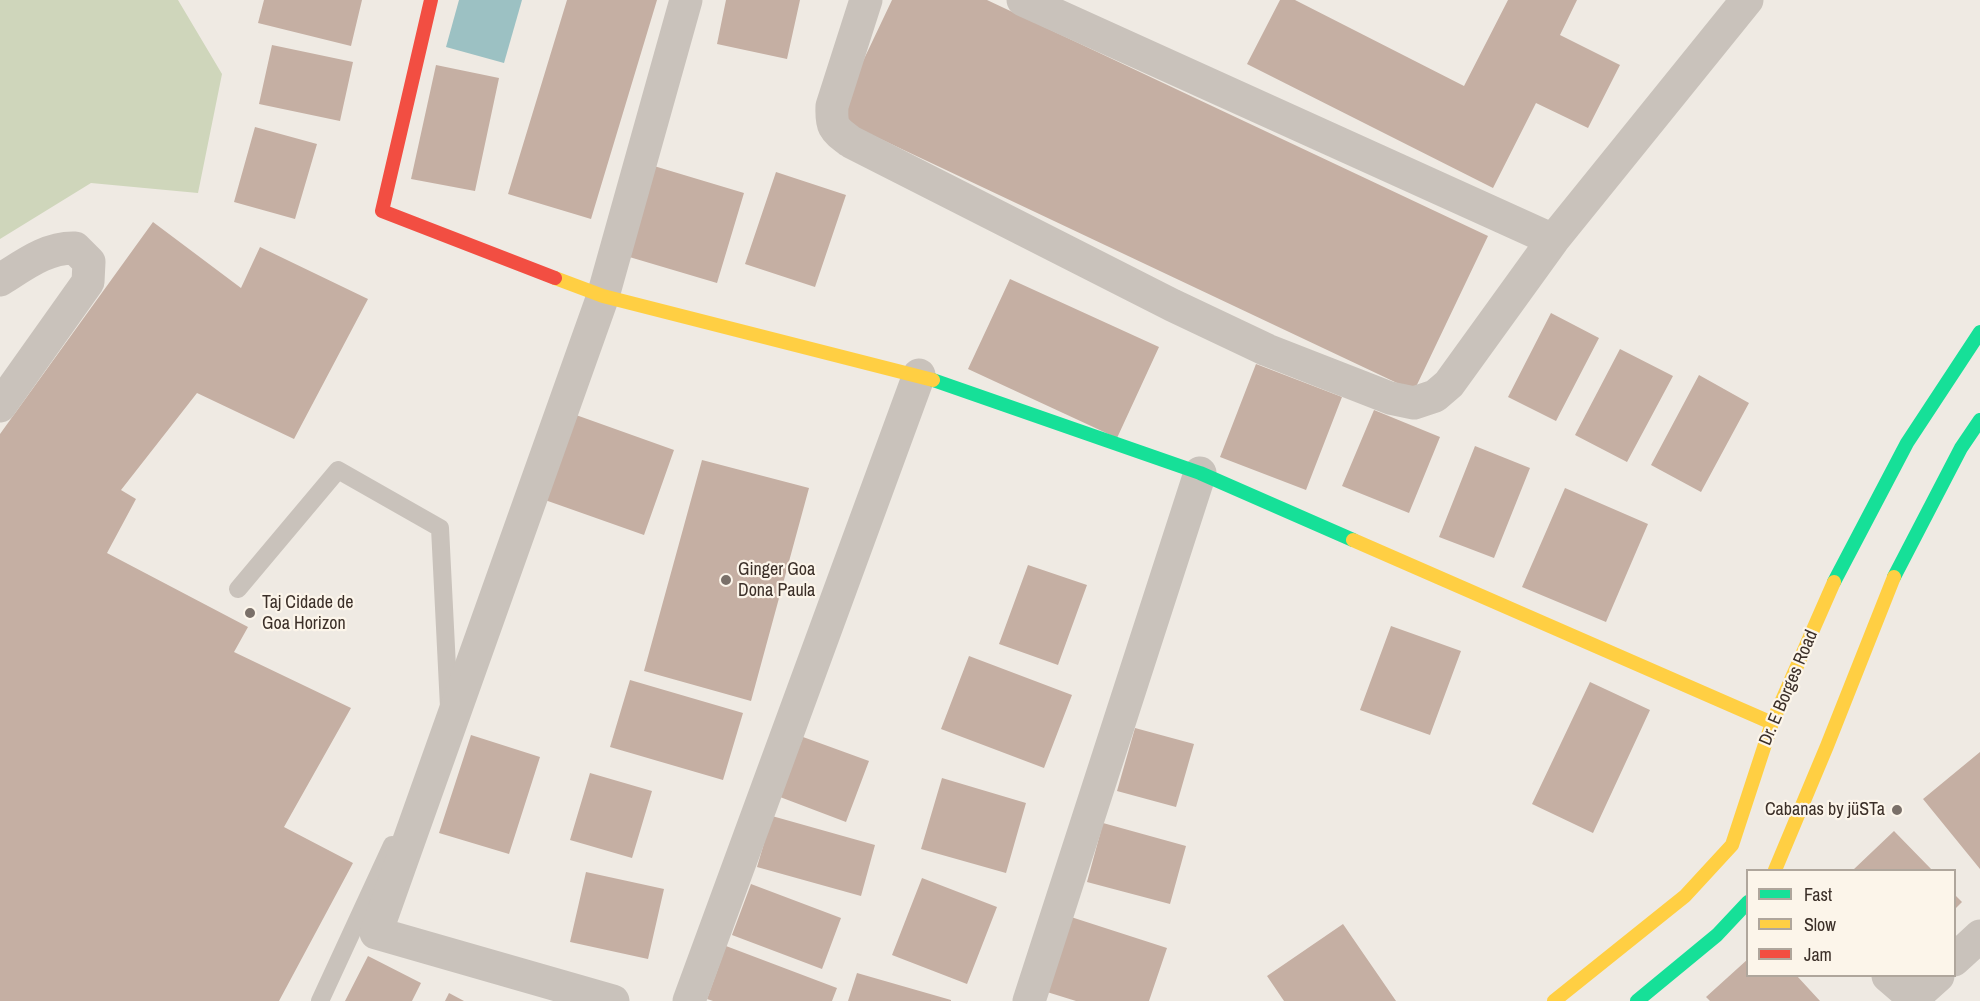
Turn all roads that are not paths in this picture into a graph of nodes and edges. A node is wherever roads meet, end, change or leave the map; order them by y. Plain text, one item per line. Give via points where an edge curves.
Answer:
1 (431, 0) edge
2 (686, 0) edge
3 (866, 0) edge
4 (1023, 0) edge
5 (1747, 0) edge
6 (1553, 240) junction
7 (0, 280) edge
8 (603, 296) junction
9 (1980, 332) edge
10 (919, 375) junction
11 (0, 406) edge
12 (1980, 420) edge
13 (1200, 473) junction
14 (238, 588) dead end
15 (1772, 723) junction
16 (1775, 869) edge
17 (1746, 904) edge
18 (1980, 936) edge
19 (1956, 958) edge
20 (1890, 977) edge
21 (1936, 977) edge
22 (1914, 1000) edge
23 (320, 1001) edge
24 (613, 1001) edge
25 (688, 1001) edge
26 (1029, 1001) edge
27 (1554, 1001) edge
28 (1637, 1001) edge

1 - 8 street via 381,211
2 - 8 street
3 - 6 street via 832,106 831,122 838,133 1172,305 1267,350 1390,398 1414,403 1435,396 1449,384
4 - 6 street
5 - 6 street
7 - 11 street via 39,256 62,248 75,248 89,262 88,282
8 - 10 street
8 - 24 street via 376,933
9 - 15 street, Dr. E Borges Road via 1907,443 1842,566
10 - 13 street
10 - 25 street
12 - 16 street via 1960,448 1889,587
13 - 15 street
13 - 26 street
14 - 23 lane via 338,470 440,528 449,721
15 - 27 street, Dr. E Borges Road via 1732,845 1685,896
17 - 28 street via 1717,935
18 - 19 street
20 - 22 street
21 - 22 street

